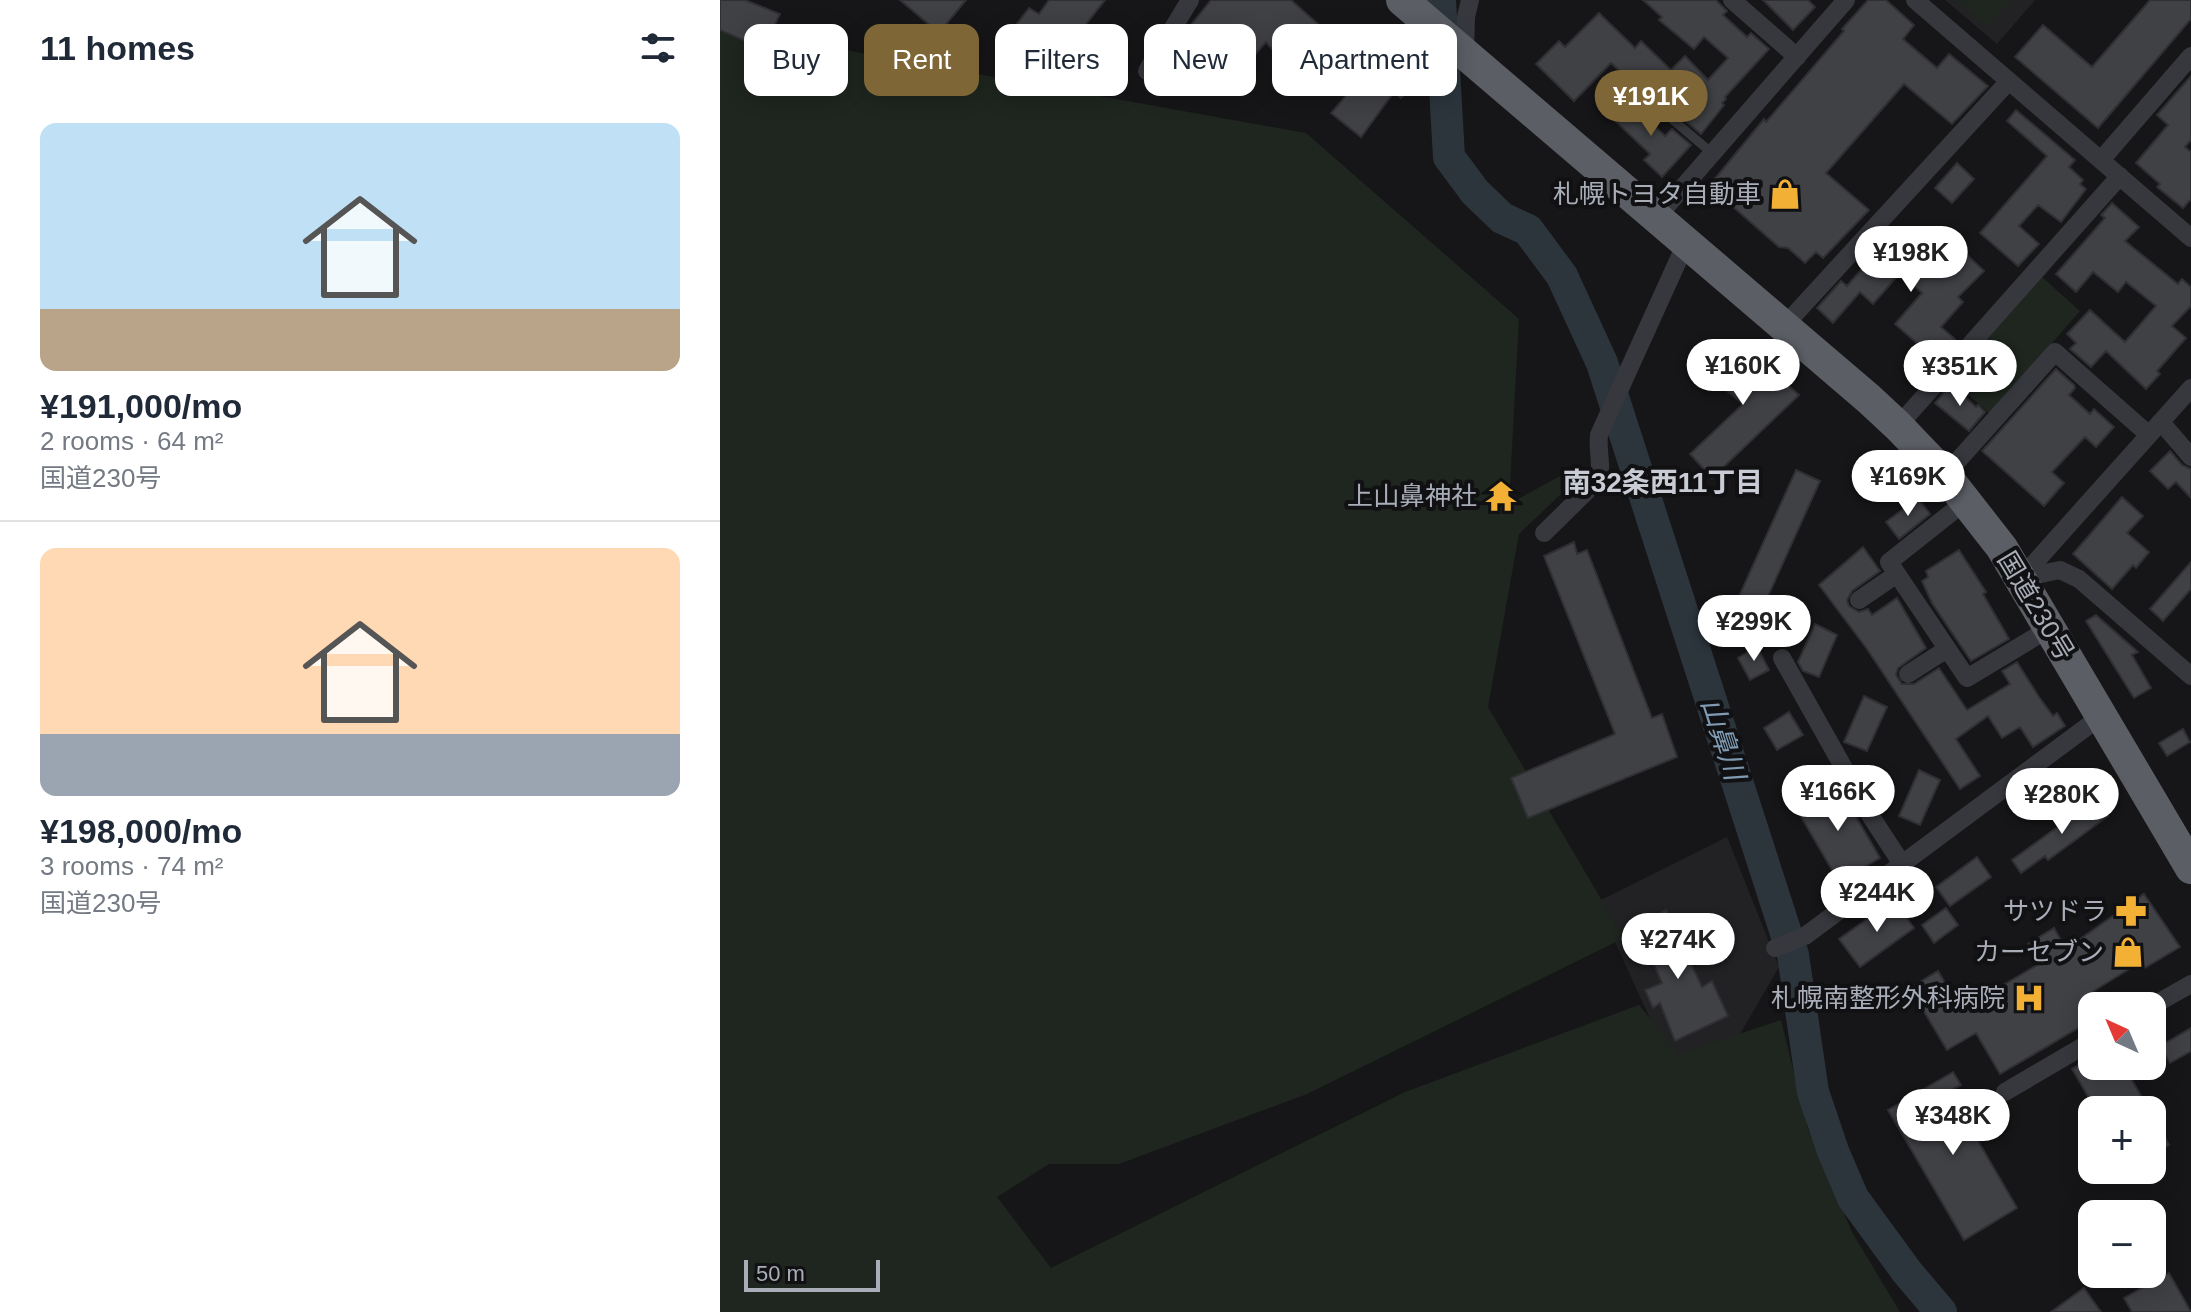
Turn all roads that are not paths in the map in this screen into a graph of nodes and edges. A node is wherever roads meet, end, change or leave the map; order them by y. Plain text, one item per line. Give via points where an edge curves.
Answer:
1 (1190, 0) edge
2 (1470, 0) edge
3 (1732, 0) edge
4 (1846, 0) edge
5 (1915, 0) edge
6 (1413, 9) edge
7 (1175, 24) edge
8 (1462, 51) junction
9 (2191, 56) edge
10 (1797, 57) junction
11 (2009, 81) junction
12 (1659, 108) dead end
13 (1713, 154) junction
14 (2101, 160) junction
15 (2120, 176) junction
16 (1657, 217) junction
17 (2191, 238) edge
18 (1686, 243) junction
19 (1783, 327) junction
20 (2191, 388) edge
21 (1898, 426) junction
22 (2155, 428) junction
23 (2191, 457) edge
24 (1945, 475) junction
25 (1966, 501) junction
26 (1544, 533) dead end
27 (1897, 574) junction
28 (2021, 578) junction
29 (1859, 600) dead end
30 (2050, 628) junction
31 (1947, 649) junction
32 (1782, 658) dead end
33 (1908, 674) dead end
34 (2191, 676) edge
35 (2100, 717) junction
36 (1902, 864) junction
37 (2191, 868) edge
38 (1775, 948) dead end
39 (2191, 984) edge
40 (2166, 998) edge
41 (2078, 1049) edge
42 (2005, 1092) dead end

1 - 7 street
2 - 8 street
3 - 10 street
4 - 10 street
5 - 11 street
6 - 8 highway, 国道230号
8 - 16 highway, 国道230号
9 - 14 street
10 - 13 street
11 - 14 street
11 - 19 street
12 - 13 lane
13 - 16 street
14 - 15 street
15 - 17 street
15 - 21 street
16 - 18 highway, 国道230号
18 - 19 highway, 国道230号
18 - 26 street via 1599,435 1598,480
19 - 21 highway, 国道230号
20 - 22 street
21 - 24 highway, 国道230号
22 - 23 street
22 - 24 street via 2055,352
22 - 28 street
24 - 25 highway, 国道230号
25 - 27 street via 1889,562
25 - 28 highway, 国道230号
27 - 29 street
27 - 31 street
28 - 30 highway, 国道230号
28 - 34 street via 2060,570 2079,579
30 - 31 street via 1967,678
30 - 35 highway, 国道230号
31 - 33 street
32 - 36 street
35 - 36 street
35 - 37 highway, 国道230号
36 - 38 street via 1805,936
39 - 40 street
41 - 42 street

